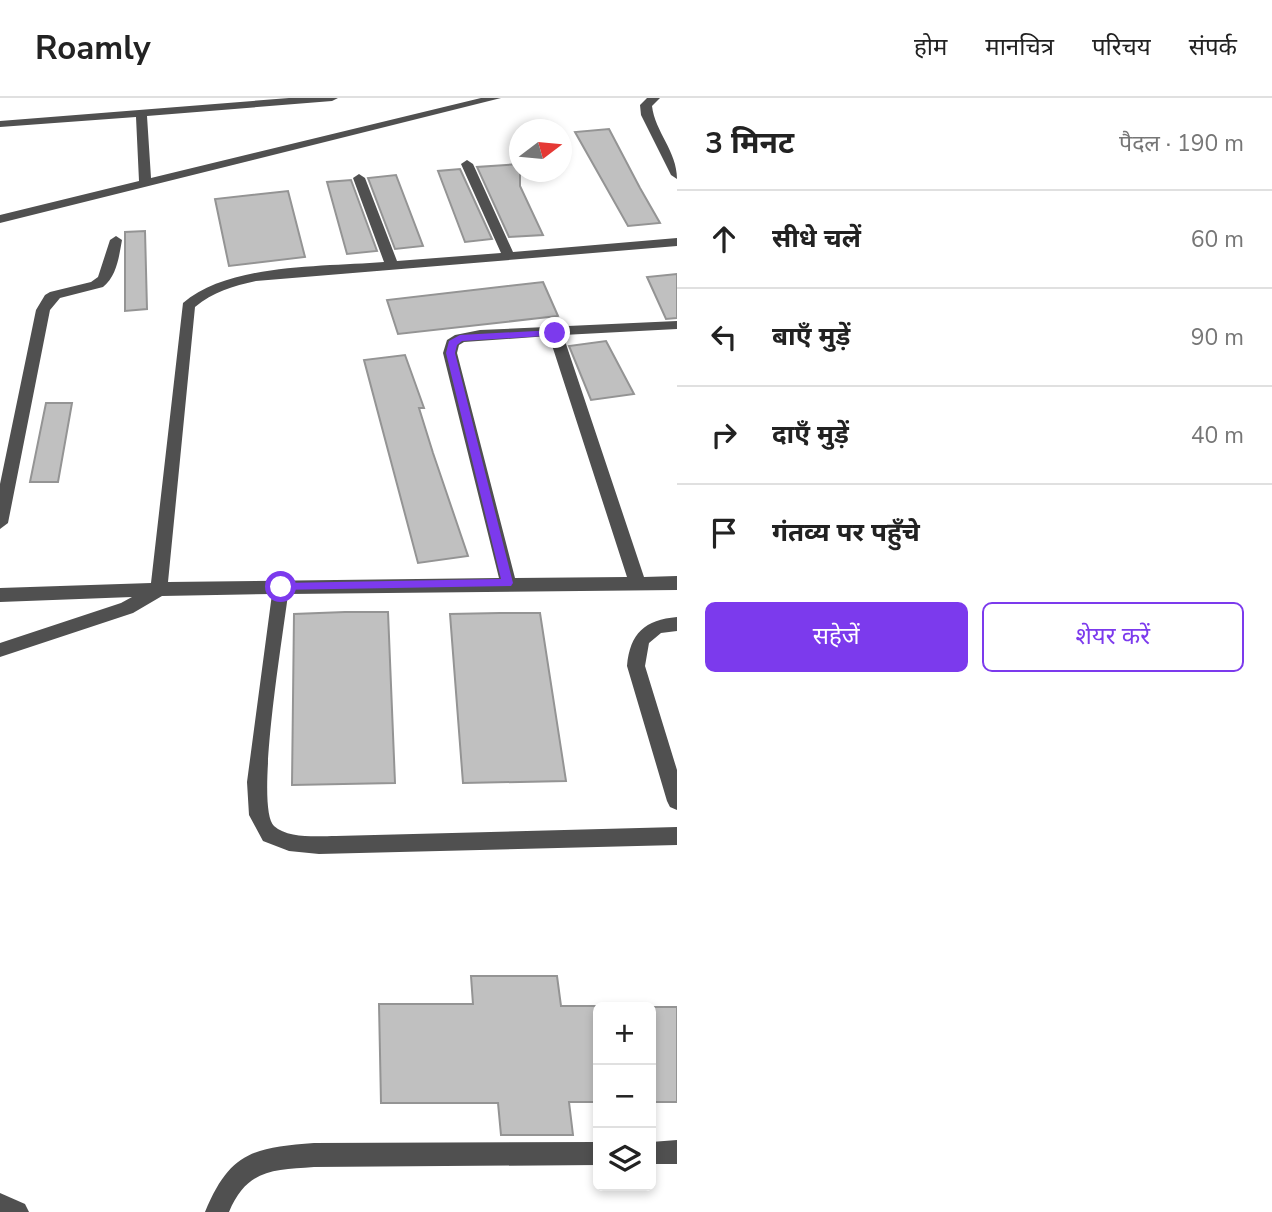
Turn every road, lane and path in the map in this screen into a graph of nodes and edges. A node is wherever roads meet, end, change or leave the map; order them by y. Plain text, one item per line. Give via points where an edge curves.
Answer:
1 (332, 98) edge
2 (495, 98) edge
3 (654, 98) edge
4 (141, 113) junction
5 (0, 124) edge
6 (658, 138) junction
7 (677, 144) edge
8 (467, 164) dead end
9 (677, 175) edge
10 (359, 178) dead end
11 (145, 182) junction
12 (0, 219) edge
13 (116, 240) dead end
14 (677, 242) edge
15 (508, 254) junction
16 (392, 265) junction
17 (677, 325) edge
18 (555, 333) junction
19 (0, 523) edge
20 (508, 583) junction
21 (677, 583) edge
22 (638, 584) junction
23 (281, 587) junction
24 (159, 589) junction
25 (0, 595) edge
26 (677, 624) edge
27 (0, 650) edge
28 (677, 801) edge
29 (677, 836) edge
30 (677, 1152) edge
31 (593, 1153) edge
32 (656, 1153) edge
33 (0, 1205) edge
34 (16, 1212) edge
35 (217, 1212) edge

1 - 4 street
2 - 11 street
3 - 6 street via 646,105
4 - 5 street
4 - 11 street
6 - 7 street
6 - 9 street
8 - 15 street
10 - 16 street
11 - 12 street
13 - 19 street via 109,275 103,282 55,295 43,310
14 - 15 street
15 - 16 street
16 - 24 street via 223,283 203,291 188,306
17 - 18 street
18 - 20 street via 460,338 450,353
18 - 22 street
20 - 22 street
20 - 23 street
21 - 22 street
23 - 24 street
23 - 29 street via 256,782 258,815 264,830 276,838 363,844
24 - 25 street
24 - 27 street via 127,608
26 - 28 street via 649,630 637,645 636,666
30 - 32 street
31 - 35 street via 276,1158 245,1167 224,1191
33 - 34 street

